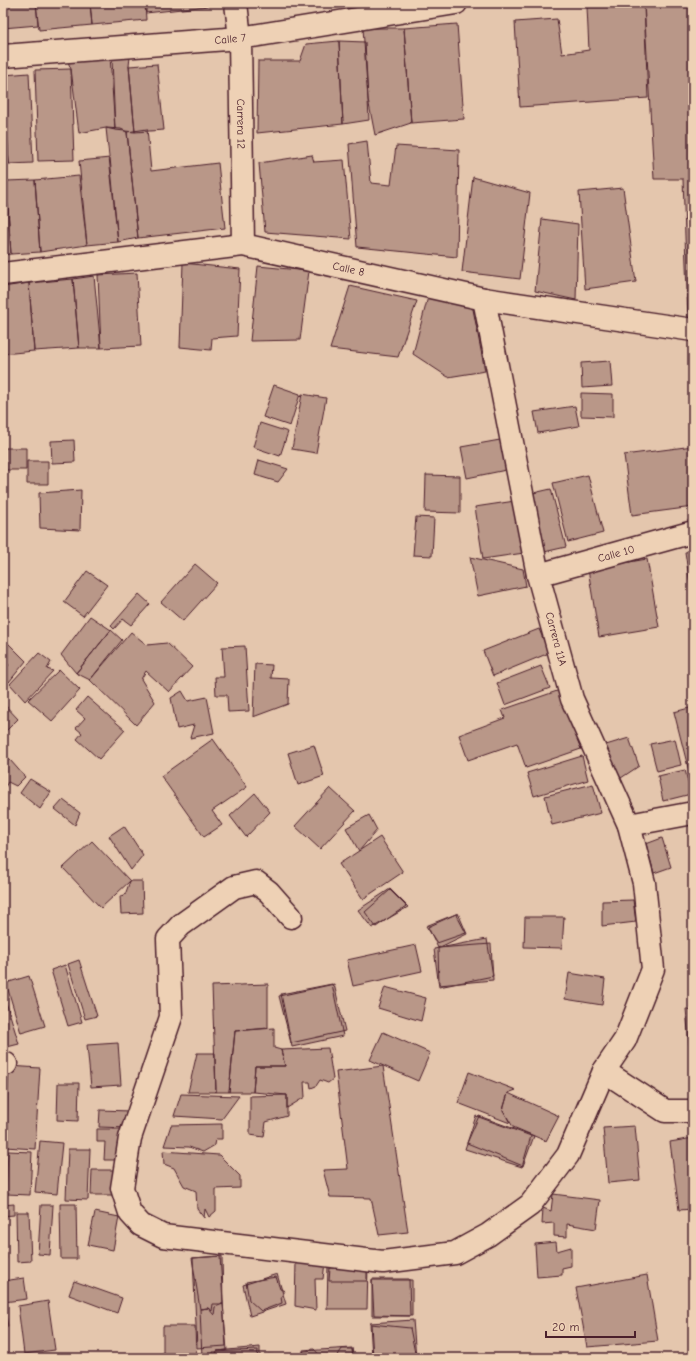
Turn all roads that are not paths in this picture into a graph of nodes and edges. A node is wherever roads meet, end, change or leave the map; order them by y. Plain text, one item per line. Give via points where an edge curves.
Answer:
1 (236, 3) edge
2 (456, 3) edge
3 (240, 38) junction
4 (3, 56) edge
5 (242, 246) junction
6 (3, 274) edge
7 (484, 299) junction
8 (693, 330) edge
9 (693, 532) edge
10 (538, 575) junction
11 (693, 813) edge
12 (629, 825) junction
13 (291, 917) dead end
14 (604, 1071) junction
15 (693, 1112) edge

1 - 3 street, Carrera 12
2 - 3 street, Calle 7
3 - 4 street, Calle 7
3 - 5 street, Carrera 12
5 - 6 street, Calle 8
5 - 7 street, Calle 8
7 - 8 street, Calle 8
7 - 10 street, Carrera 11A
9 - 10 street, Calle 10
10 - 12 street, Carrera 11A via 572,699
11 - 12 street
12 - 14 street, Carrera 11A via 644,883 653,969 625,1040
13 - 14 street via 269,892 256,882 234,887 181,925 168,939 172,1017 130,1138 122,1188 130,1213 141,1225 163,1236 383,1262 455,1253 488,1235 530,1205 568,1155
14 - 15 street via 665,1111

